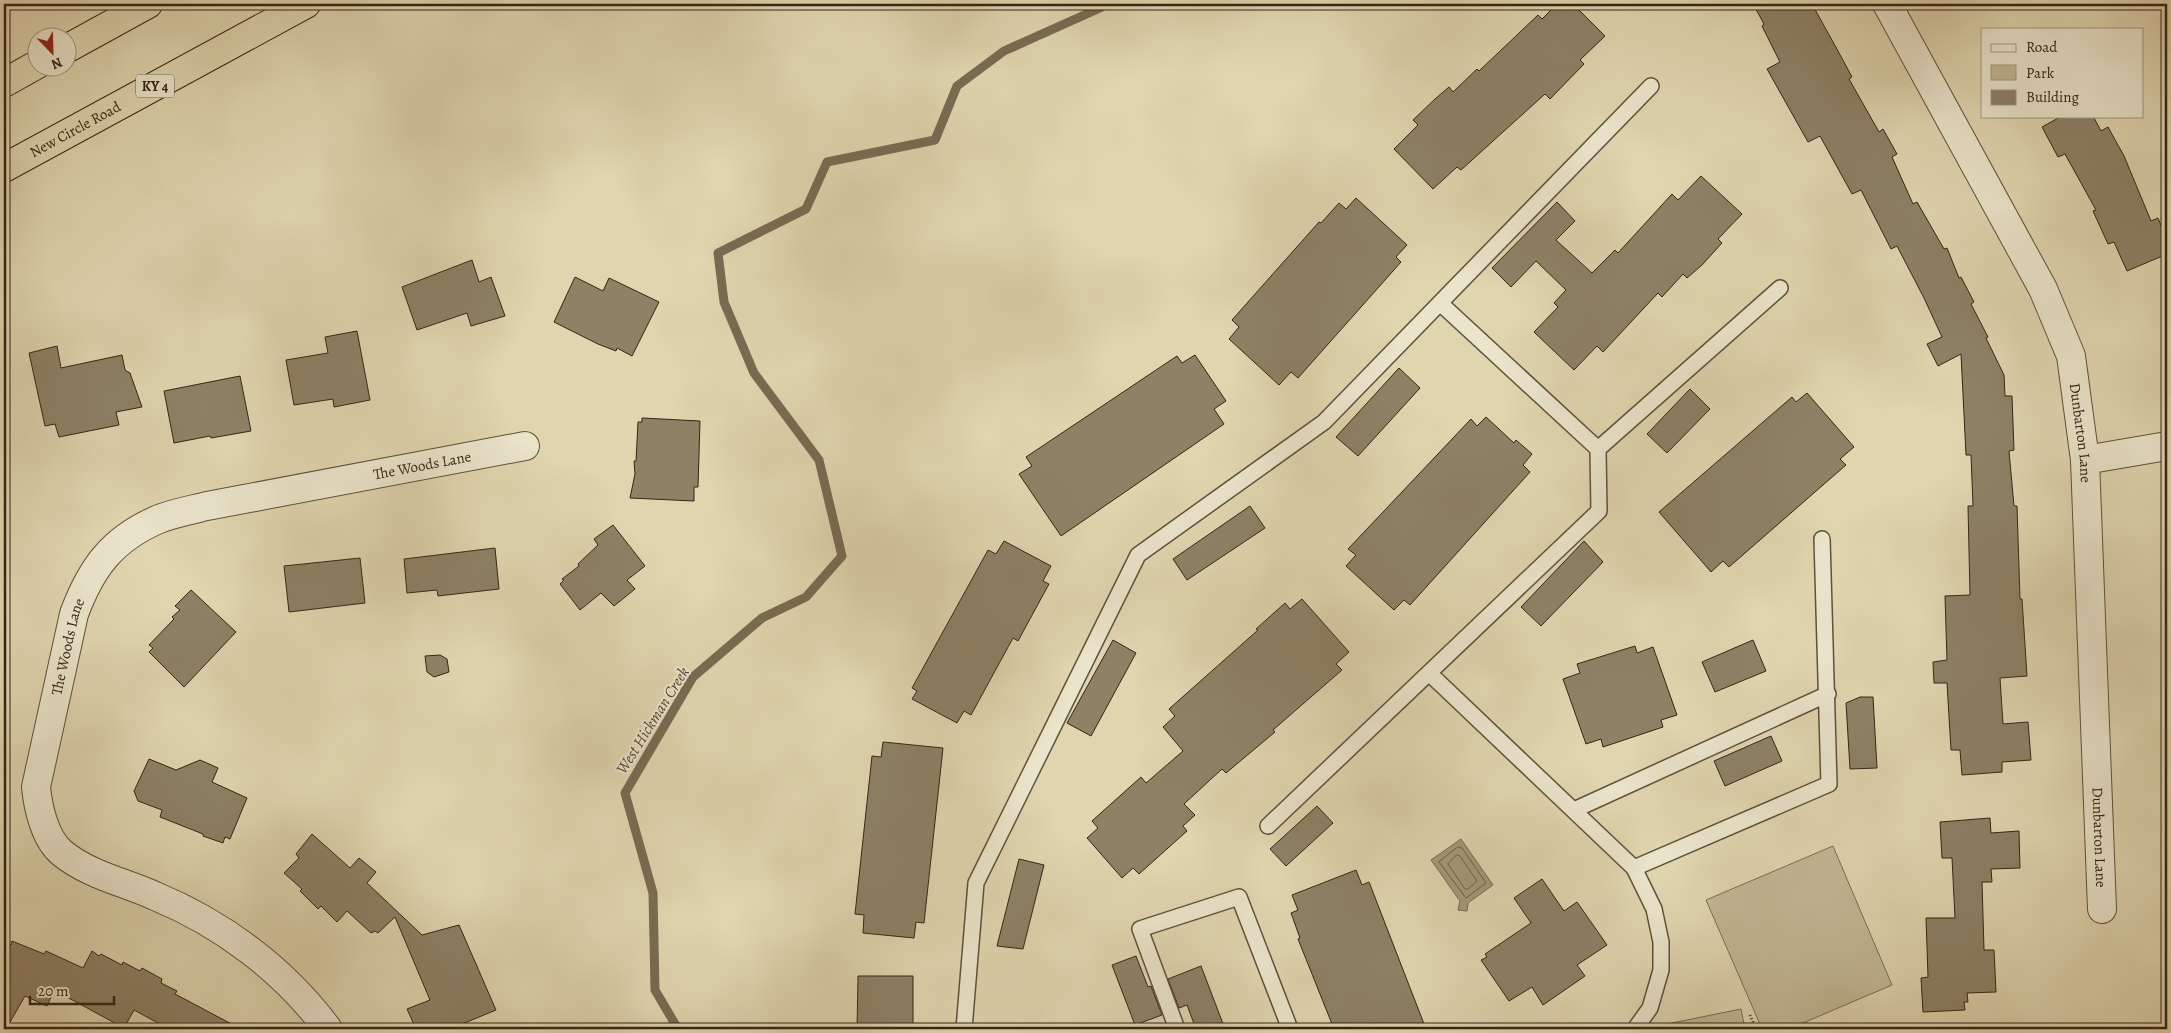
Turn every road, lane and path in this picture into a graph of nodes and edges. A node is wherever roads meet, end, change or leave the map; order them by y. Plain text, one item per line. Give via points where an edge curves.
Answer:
1 (148, 4) edge
2 (306, 4) edge
3 (1887, 4) edge
4 (78, 42) edge
5 (28, 70) edge
6 (4, 83) edge
7 (1650, 86) dead end
8 (4, 168) edge
9 (1780, 288) dead end
10 (1440, 303) junction
11 (525, 446) dead end
12 (2167, 446) edge
13 (1598, 449) junction
14 (2085, 460) junction
15 (1822, 540) dead end
16 (1429, 673) junction
17 (1828, 694) junction
18 (1574, 810) junction
19 (1268, 826) dead end
20 (1634, 868) junction
21 (2102, 909) dead end
22 (1750, 1015) dead end
23 (328, 1029) edge
24 (964, 1029) edge
25 (1177, 1029) edge
26 (1290, 1029) edge
27 (1635, 1029) edge
28 (1756, 1029) edge

1 - 4 highway
2 - 8 highway, New Circle Road / KY 4
3 - 14 street, Dunbarton Lane via 2043,289 2071,356
5 - 6 highway
7 - 10 lane
9 - 13 lane
10 - 13 lane
10 - 24 lane via 1324,422 1138,555 976,883
11 - 23 street, The Woods Lane via 207,506 159,520 123,539 97,564 74,614 36,787 37,800 49,834 60,852 97,874 155,896 219,930 261,959 297,992
12 - 14 street
13 - 16 lane via 1599,511
14 - 21 street, Dunbarton Lane
15 - 17 lane
16 - 18 lane
16 - 19 lane
17 - 18 lane
17 - 20 lane via 1829,784
18 - 20 lane
20 - 27 lane via 1654,910 1661,970 1650,1008
22 - 28 path
25 - 26 lane via 1140,929 1239,897

